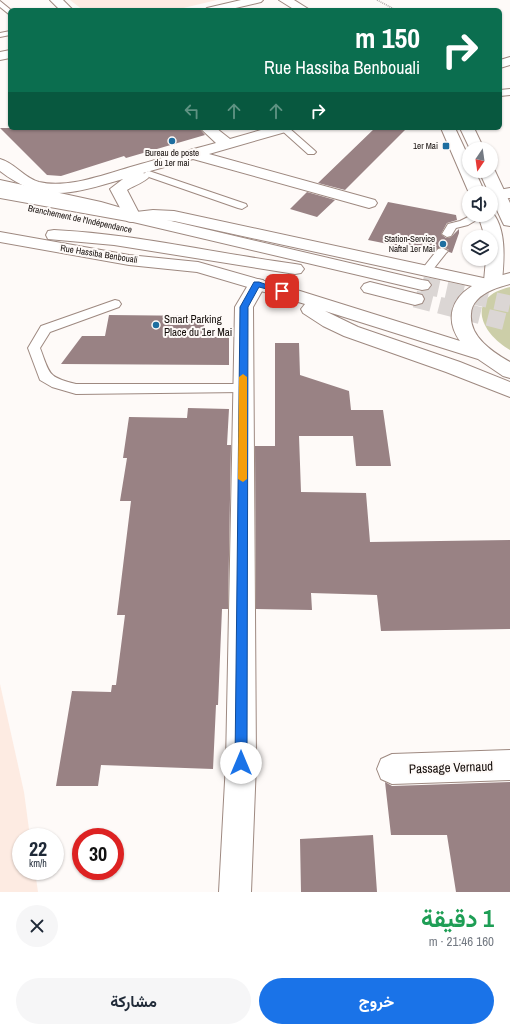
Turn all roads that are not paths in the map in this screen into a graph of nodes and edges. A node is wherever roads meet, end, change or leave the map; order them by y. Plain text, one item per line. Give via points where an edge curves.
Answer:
1 (56, 0) edge
2 (257, 0) edge
3 (285, 0) edge
4 (0, 3) edge
5 (65, 8) edge
6 (220, 8) edge
7 (300, 8) edge
8 (8, 11) edge
9 (210, 130) edge
10 (277, 130) edge
11 (286, 130) edge
12 (449, 130) edge
13 (468, 130) edge
14 (474, 142) edge
15 (227, 144) junction
16 (311, 152) dead end
17 (192, 154) junction
18 (0, 164) edge
19 (147, 171) junction
20 (492, 178) edge
21 (0, 185) edge
22 (474, 186) edge
23 (0, 193) edge
24 (504, 194) edge
25 (0, 203) edge
26 (369, 203) dead end
27 (242, 206) dead end
28 (133, 217) junction
29 (510, 221) edge
30 (464, 222) edge
31 (489, 222) edge
32 (0, 223) edge
33 (447, 234) dead end
34 (54, 235) junction
35 (0, 237) edge
36 (442, 251) dead end
37 (198, 267) junction
38 (295, 269) junction
39 (497, 281) edge
40 (257, 284) junction
41 (421, 285) junction
42 (294, 295) junction
43 (115, 304) dead end
44 (482, 354) junction
45 (510, 371) edge
46 (243, 388) junction
47 (510, 390) edge
48 (510, 765) edge
49 (392, 769) dead end
50 (235, 892) edge

1 - 5 main road
2 - 6 main road
3 - 7 main road
4 - 8 lane
9 - 15 main road
10 - 15 main road
11 - 16 lane
12 - 22 main road
13 - 14 main road
15 - 17 main road
17 - 19 main road via 165,162
17 - 26 main road
18 - 19 main road via 20,179 36,186 61,189
19 - 27 lane
19 - 28 main road via 118,189
20 - 24 main road
21 - 28 main road via 101,207
23 - 28 main road, Branchement de l'Indépendance
24 - 29 main road
25 - 38 main road, Branchement de l'Indépendance via 64,215
28 - 41 main road
30 - 33 lane via 452,226
31 - 39 main road via 496,249
32 - 34 main road
34 - 37 main road, Rue Hassiba Benbouali
34 - 38 main road via 109,240
35 - 37 main road, Rue Hassiba Benbouali via 129,260
36 - 41 lane
37 - 40 main road, Rue Hassiba Benbouali
38 - 41 main road
39 - 41 main road
39 - 44 main road via 476,290 463,305 461,324 465,335
40 - 42 main road, Rue Hassiba Benbouali
40 - 46 main road via 244,307
42 - 44 main road, Rue Hassiba Benbouali
42 - 47 main road via 315,313 349,330
43 - 46 lane via 45,329 34,348 46,377 57,384 76,389
44 - 45 main road
46 - 50 main road via 241,763
48 - 49 main road, Passage Vernaud

